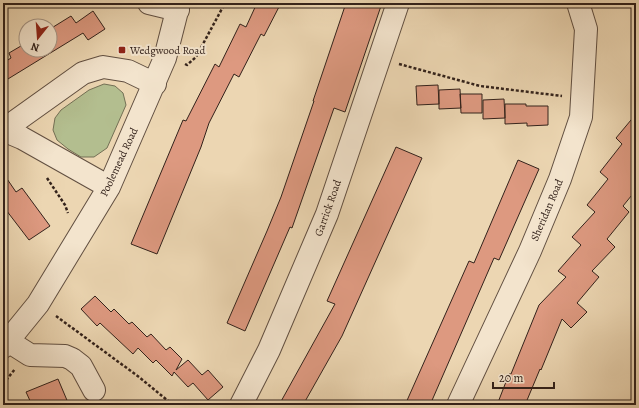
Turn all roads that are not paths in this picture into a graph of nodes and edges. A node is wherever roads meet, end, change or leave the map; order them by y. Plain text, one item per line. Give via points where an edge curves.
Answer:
1 (149, 3) edge
2 (398, 3) edge
3 (578, 3) edge
4 (179, 6) edge
5 (155, 84) junction
6 (109, 187) junction
7 (6, 344) edge
8 (94, 390) dead end
9 (241, 405) edge
10 (458, 405) edge

1 - 4 street
2 - 9 street, Garrick Road via 327,214 270,350
3 - 10 street, Sheridan Road via 586,29 581,117 560,179 530,251
4 - 5 street, Poolemead Road
5 - 6 street, Poolemead Road
5 - 6 street via 128,71 103,67 83,73 3,130
6 - 7 street, Poolemead Road via 38,304
7 - 8 street via 30,355 65,356 72,359 81,366

